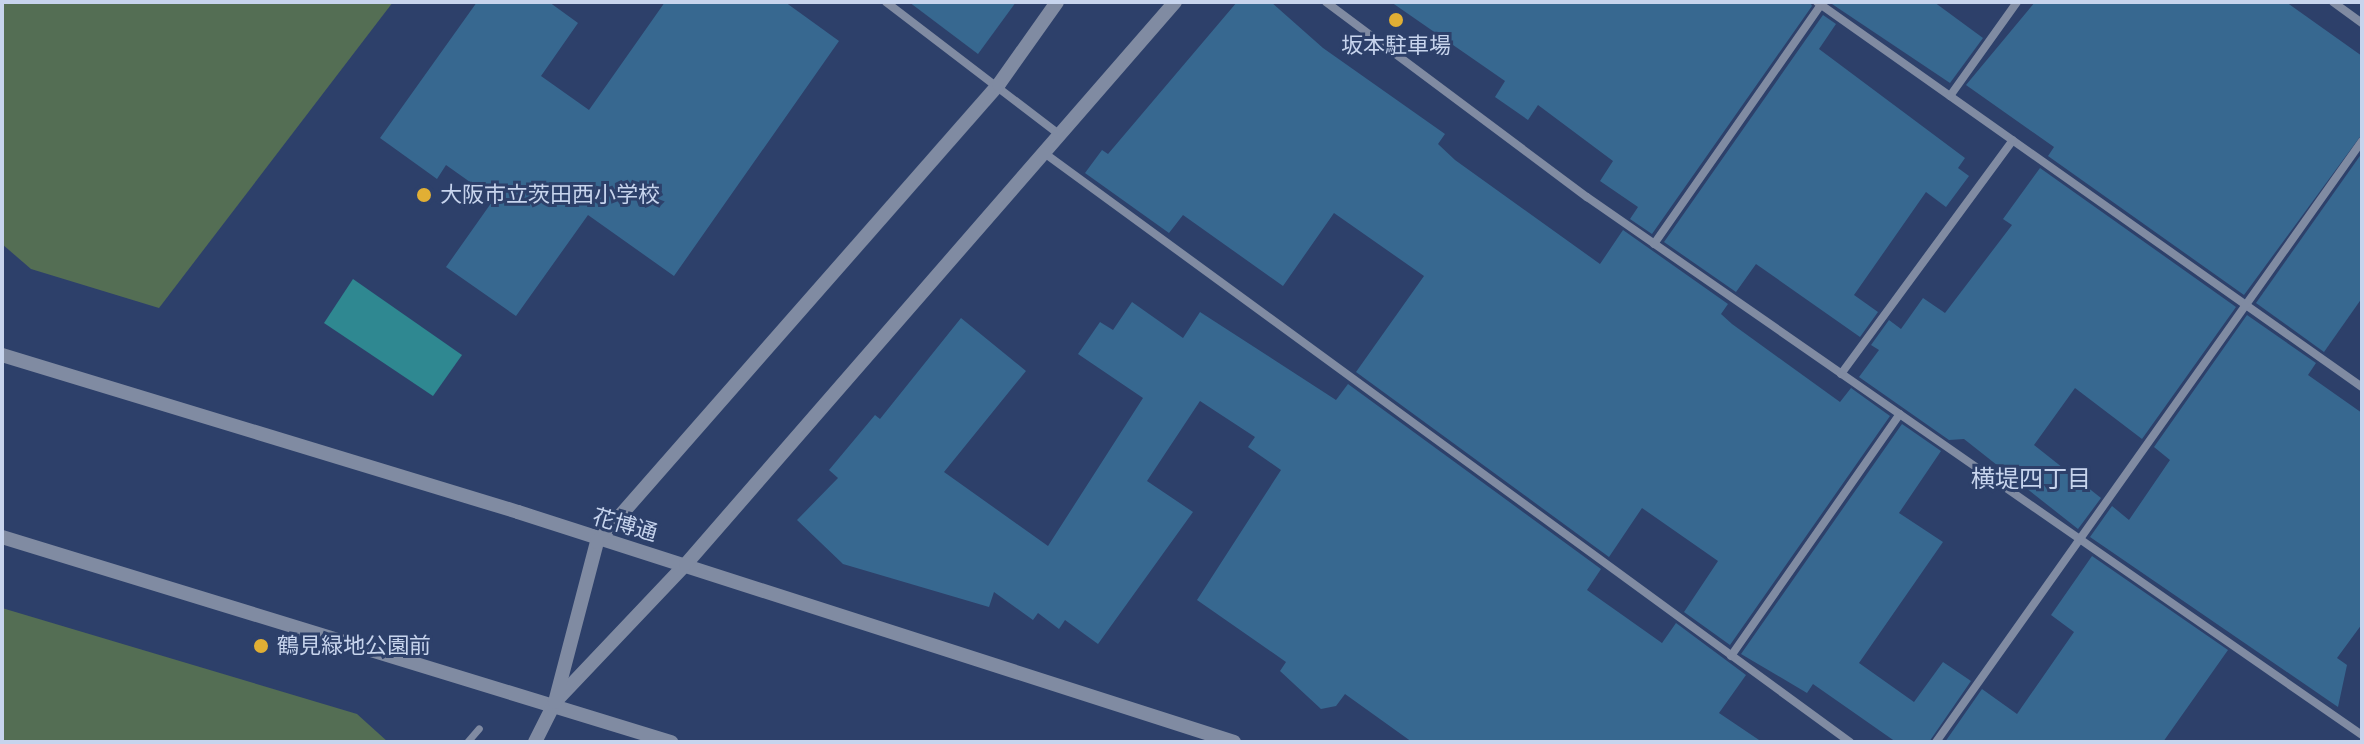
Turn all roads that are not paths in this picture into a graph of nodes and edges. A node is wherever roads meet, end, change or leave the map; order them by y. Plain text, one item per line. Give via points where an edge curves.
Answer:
1 (886, 2) edge
2 (1057, 2) edge
3 (1175, 2) edge
4 (1326, 2) edge
5 (2017, 2) edge
6 (2333, 2) edge
7 (1819, 3) edge
8 (2362, 23) edge
9 (999, 84) junction
10 (1950, 96) junction
11 (1062, 137) junction
12 (2013, 140) junction
13 (2362, 141) edge
14 (1047, 155) junction
15 (1654, 244) junction
16 (2246, 306) junction
17 (2, 355) edge
18 (1841, 374) junction
19 (2362, 387) edge
20 (1900, 414) junction
21 (2, 537) edge
22 (2077, 537) junction
23 (597, 542) junction
24 (686, 564) junction
25 (1731, 656) junction
26 (555, 702) junction
27 (479, 728) dead end
28 (2362, 735) edge
29 (467, 742) edge
30 (535, 742) edge
31 (671, 742) edge
32 (1234, 742) edge
33 (1850, 742) edge
34 (1936, 742) edge

1 - 9 street
2 - 9 street
3 - 11 street
4 - 15 street
5 - 10 street
6 - 8 street
7 - 10 street
7 - 15 street
9 - 11 street
9 - 23 street
10 - 12 street
11 - 14 street
12 - 16 street
12 - 18 street
13 - 16 street
14 - 24 street
14 - 25 street
15 - 18 street
16 - 19 street
16 - 22 street
17 - 23 street, 花博通 via 518,512
18 - 20 street
20 - 22 street
20 - 25 street
21 - 26 street via 465,682
22 - 28 street
22 - 34 street
23 - 24 street, 花博通
23 - 26 street
24 - 26 street
24 - 32 street, 花博通
25 - 33 street
26 - 30 street
26 - 31 street
27 - 29 street

